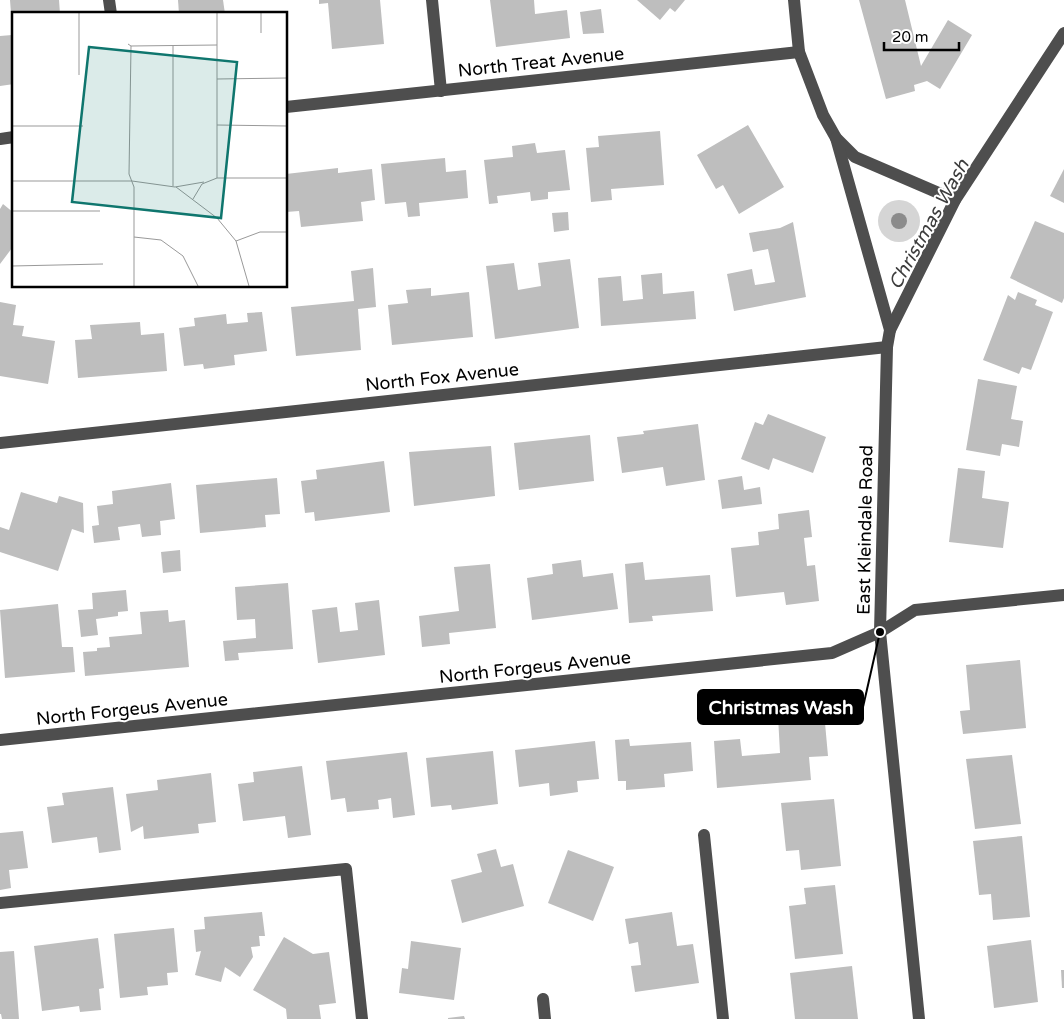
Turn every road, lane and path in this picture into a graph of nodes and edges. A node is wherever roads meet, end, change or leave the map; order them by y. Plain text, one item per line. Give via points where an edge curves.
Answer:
1 (432, 0) edge
2 (794, 0) edge
3 (1064, 33) edge
4 (799, 52) junction
5 (441, 91) junction
6 (288, 107) edge
7 (836, 138) junction
8 (955, 200) junction
9 (890, 330) junction
10 (887, 347) junction
11 (0, 443) edge
12 (1064, 594) edge
13 (880, 632) junction
14 (0, 740) edge
15 (704, 835) dead end
16 (0, 902) edge
17 (542, 999) dead end
18 (362, 1019) edge
19 (545, 1019) edge
20 (723, 1019) edge
21 (919, 1019) edge

1 - 5 street
2 - 4 street, East Kleindale Road
3 - 8 street
4 - 5 street, North Treat Avenue
4 - 7 street, East Kleindale Road via 823,115
5 - 6 street, North Treat Avenue
7 - 8 street, East Kleindale Road via 862,161
7 - 9 street, East Kleindale Road
8 - 9 street
9 - 10 street, East Kleindale Road
10 - 11 street, North Fox Avenue
10 - 13 street, East Kleindale Road
12 - 13 street, North Forgeus Avenue via 915,610
13 - 14 street, North Forgeus Avenue via 832,653
13 - 21 street, East Kleindale Road
15 - 20 street
16 - 18 street via 346,870
17 - 19 street

